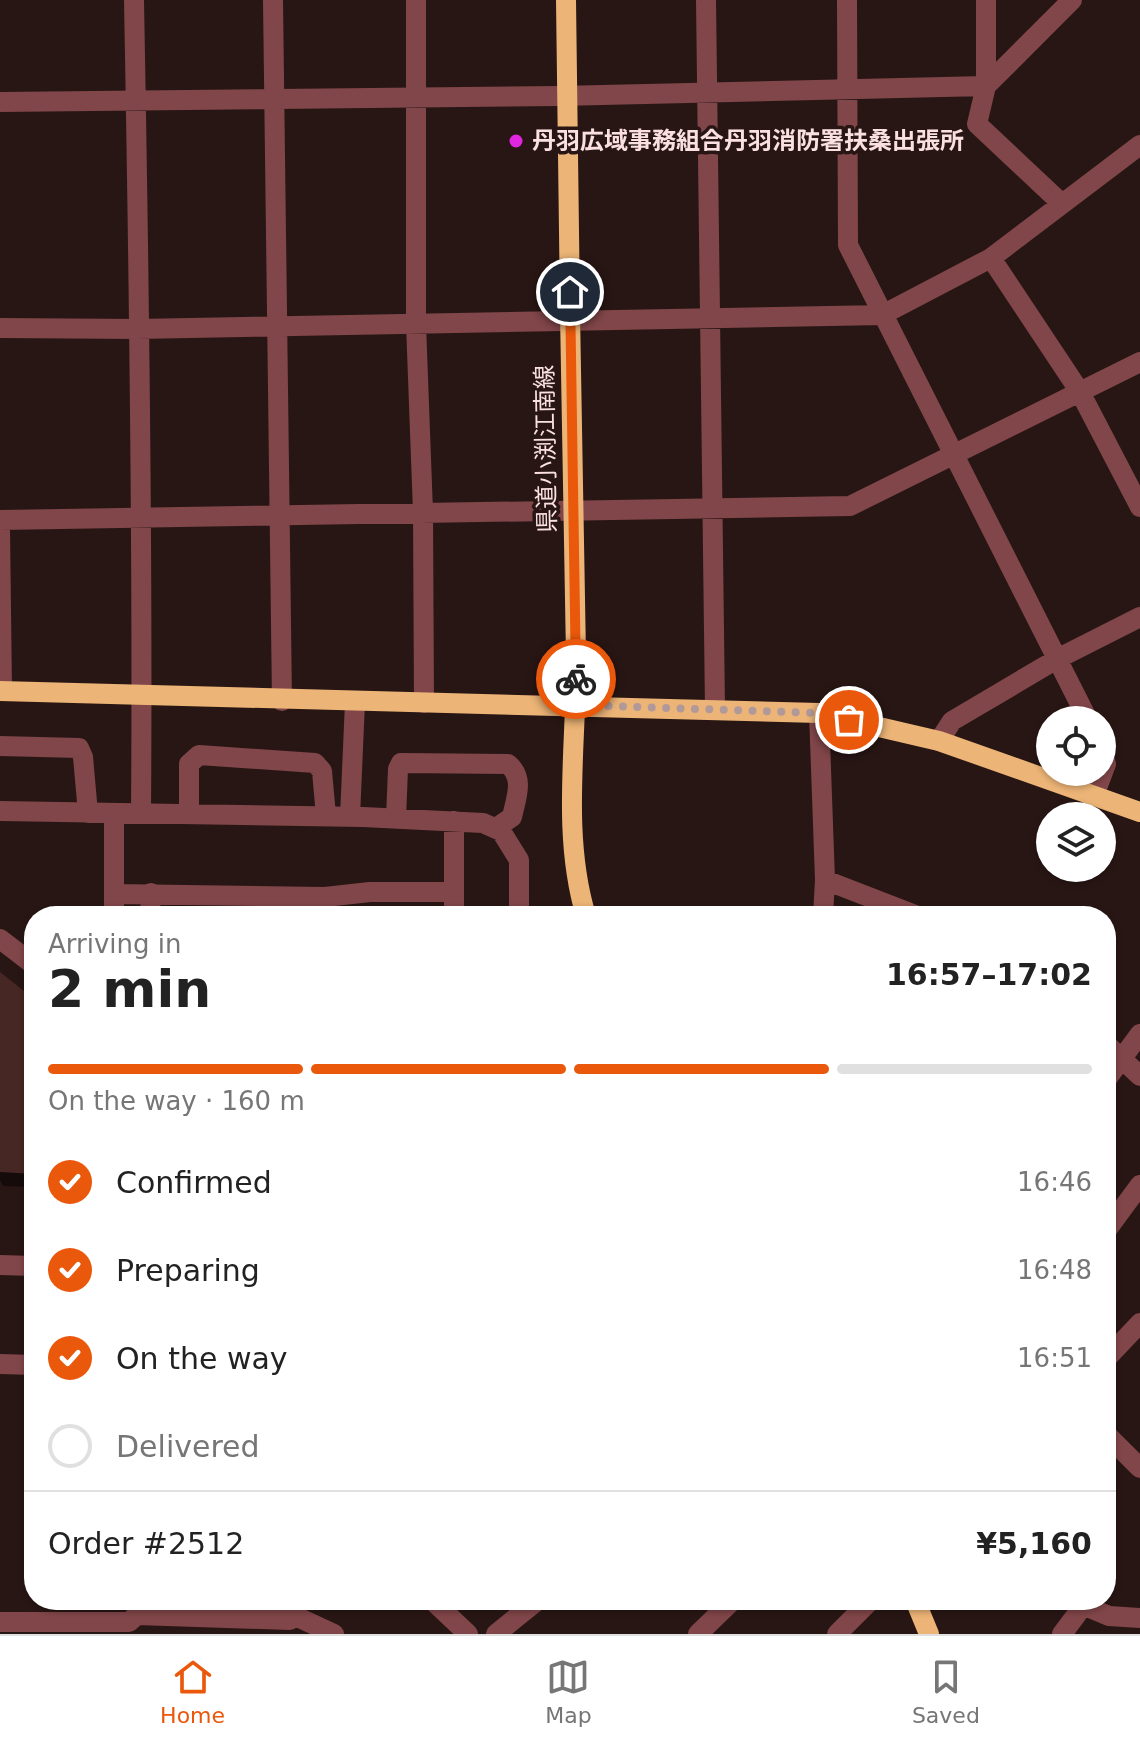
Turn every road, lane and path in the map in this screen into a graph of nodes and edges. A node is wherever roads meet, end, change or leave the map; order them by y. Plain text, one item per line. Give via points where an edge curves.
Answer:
1 (134, 0) edge
2 (273, 0) edge
3 (416, 0) edge
4 (566, 0) edge
5 (706, 0) edge
6 (847, 0) edge
7 (986, 0) edge
8 (1072, 0) edge
9 (986, 86) junction
10 (849, 89) junction
11 (707, 92) junction
12 (418, 95) junction
13 (567, 95) junction
14 (275, 98) junction
15 (135, 100) junction
16 (0, 102) edge
17 (1140, 145) edge
18 (1060, 202) junction
19 (991, 258) junction
20 (882, 315) junction
21 (709, 318) junction
22 (571, 320) junction
23 (279, 324) junction
24 (416, 324) junction
25 (0, 328) edge
26 (137, 329) junction
27 (1140, 362) edge
28 (1080, 392) junction
29 (954, 456) junction
30 (1140, 507) edge
31 (712, 510) junction
32 (573, 511) junction
33 (423, 512) junction
34 (281, 516) junction
35 (143, 518) junction
36 (0, 520) edge
37 (0, 529) edge
38 (1140, 617) edge
39 (1057, 659) junction
40 (1, 691) edge
41 (142, 696) junction
42 (282, 701) junction
43 (355, 702) junction
44 (424, 703) junction
45 (577, 705) junction
46 (1081, 706) edge
47 (715, 709) junction
48 (819, 713) junction
49 (939, 741) junction
50 (0, 746) edge
51 (1098, 786) edge
52 (1094, 796) junction
53 (0, 811) edge
54 (1140, 812) edge
55 (88, 813) junction
56 (114, 814) junction
57 (141, 814) junction
58 (189, 815) junction
59 (326, 816) junction
60 (350, 817) junction
61 (396, 818) junction
62 (454, 821) junction
63 (496, 828) junction
64 (825, 880) junction
65 (452, 892) junction
66 (151, 893) junction
67 (115, 894) junction
68 (114, 906) edge
69 (150, 906) edge
70 (453, 906) edge
71 (519, 906) edge
72 (583, 906) edge
73 (824, 906) edge
74 (892, 906) edge
75 (0, 939) edge
76 (24, 957) edge
77 (1140, 1034) edge
78 (1116, 1053) edge
79 (1122, 1058) junction
80 (1116, 1066) edge
81 (1140, 1076) edge
82 (1140, 1185) edge
83 (1116, 1217) edge
84 (0, 1265) edge
85 (24, 1266) edge
86 (1140, 1323) edge
87 (1116, 1348) edge
88 (0, 1364) edge
89 (24, 1365) edge
90 (1116, 1444) edge
91 (1140, 1468) edge
92 (443, 1610) edge
93 (526, 1610) edge
94 (723, 1610) edge
95 (861, 1610) edge
96 (919, 1610) edge
97 (1073, 1610) edge
98 (1095, 1610) edge
99 (290, 1617) edge
100 (1140, 1618) edge
101 (13, 1626) edge
102 (334, 1634) edge
103 (468, 1634) edge
104 (496, 1634) edge
105 (698, 1634) edge
106 (837, 1634) edge
107 (929, 1634) edge
108 (1062, 1634) edge

1 - 15 street
2 - 14 street
3 - 12 street
4 - 13 main road, 県道小渕江南線
5 - 11 street
6 - 10 street
7 - 9 street
8 - 9 street
9 - 10 street
9 - 18 street via 977,124
10 - 11 street
10 - 20 street via 848,245
11 - 13 street
11 - 21 street
12 - 13 street
12 - 14 street
12 - 24 street
13 - 22 main road, 県道小渕江南線
14 - 15 street
14 - 23 street
15 - 16 street
15 - 26 street
17 - 18 street
18 - 19 street
19 - 20 street
19 - 28 street
20 - 21 street
20 - 29 street
21 - 22 street
21 - 31 street
22 - 24 street
22 - 32 main road, 県道小渕江南線
23 - 24 street
23 - 26 street
23 - 34 street
24 - 33 street
25 - 26 street
26 - 35 street
27 - 28 street
28 - 29 street
28 - 30 street
29 - 31 street via 850,506
29 - 39 street
31 - 32 street
31 - 47 street
32 - 33 street
32 - 45 main road, 県道小渕江南線
33 - 34 street
33 - 44 street
34 - 35 street
34 - 42 street
35 - 36 street
35 - 41 street
37 - 40 street
38 - 39 street
39 - 46 street
39 - 49 street via 952,721
40 - 41 main road
41 - 42 main road
41 - 57 street
42 - 43 main road
43 - 44 main road
43 - 60 street
44 - 45 main road
45 - 47 main road
45 - 72 main road, 県道小渕江南線 via 572,827
47 - 48 main road
48 - 49 main road
48 - 64 street
49 - 52 main road
50 - 55 street via 79,748
51 - 52 street
52 - 54 main road
53 - 55 street
55 - 56 street
56 - 57 street
56 - 67 street
57 - 58 street
58 - 59 street
58 - 59 street via 189,764 199,755 315,763 322,771
59 - 60 street
60 - 61 street
61 - 62 street
61 - 63 street via 401,763 508,764 519,783 512,817
62 - 63 street
62 - 65 street
63 - 71 street via 519,860
64 - 73 street
64 - 74 street
65 - 66 street via 325,897
65 - 70 street
66 - 67 street
66 - 69 street
67 - 68 street
75 - 76 street
77 - 79 street
78 - 79 street
79 - 80 street
79 - 81 street
82 - 83 street
84 - 85 street
86 - 87 street
88 - 89 street
90 - 91 street
92 - 103 street
93 - 104 street
94 - 105 street
95 - 106 street
96 - 107 main road
97 - 108 street
98 - 100 street
99 - 101 street via 137,1615 129,1622
99 - 102 street

